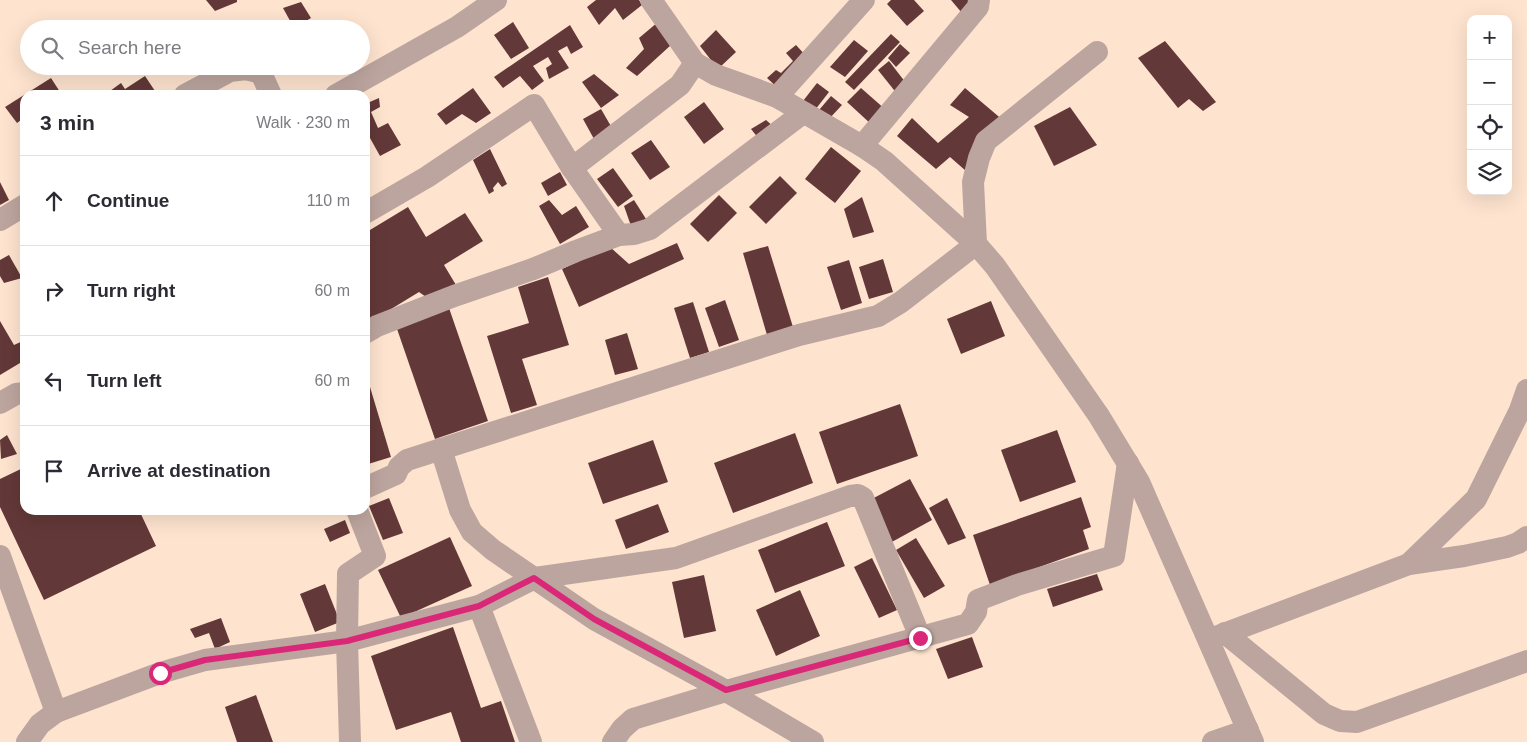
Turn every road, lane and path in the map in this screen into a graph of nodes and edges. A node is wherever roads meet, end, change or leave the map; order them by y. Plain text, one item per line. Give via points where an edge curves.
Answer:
1 (496, 0) edge
2 (651, 0) edge
3 (864, 0) edge
4 (979, 0) edge
5 (1097, 52) dead end
6 (695, 63) junction
7 (223, 75) edge
8 (262, 75) edge
9 (195, 90) edge
10 (269, 90) edge
11 (345, 90) edge
12 (777, 97) junction
13 (803, 113) junction
14 (862, 146) junction
15 (572, 168) junction
16 (20, 208) edge
17 (370, 210) edge
18 (0, 220) edge
19 (619, 236) junction
20 (976, 244) junction
21 (370, 330) edge
22 (1527, 390) edge
23 (20, 394) edge
24 (0, 403) edge
25 (441, 449) junction
26 (1128, 463) junction
27 (370, 486) edge
28 (359, 515) edge
29 (1527, 537) edge
30 (0, 556) edge
31 (1409, 564) junction
32 (534, 578) junction
33 (479, 606) junction
34 (1217, 636) junction
35 (920, 638) junction
36 (347, 641) junction
37 (1527, 661) edge
38 (726, 690) junction
39 (56, 712) junction
40 (1250, 736) edge
41 (28, 742) edge
42 (350, 742) edge
43 (531, 742) edge
44 (613, 742) edge
45 (813, 742) edge
46 (1213, 742) edge

1 - 11 street via 456,27
2 - 6 street
3 - 12 street
4 - 14 street via 978,7
5 - 20 street via 986,140 973,182
6 - 12 street via 716,75
6 - 15 street via 680,85
7 - 9 street
8 - 10 street
12 - 13 street
13 - 14 street
13 - 19 street via 650,229
14 - 20 street via 884,161
15 - 17 street via 534,105 427,177
15 - 19 street
16 - 18 street
19 - 21 street
20 - 25 street via 878,316 799,335
20 - 26 street via 1034,321
22 - 31 street via 1476,499
23 - 24 street
25 - 27 street via 407,460 396,474
25 - 32 street via 460,510 472,532
26 - 34 street
26 - 35 street via 1114,556 978,600 976,612 968,624
28 - 36 street via 375,556 348,574
29 - 31 street via 1507,547
30 - 39 street
31 - 34 street
32 - 33 street
32 - 35 street via 676,558 858,495 863,498
32 - 38 street via 594,619
33 - 36 street
33 - 43 street
34 - 37 street via 1324,714 1340,721 1357,722
34 - 40 street
35 - 38 street
36 - 39 street via 205,660 160,673
36 - 42 street
38 - 44 street via 633,719
38 - 45 street
39 - 41 street via 40,724
40 - 46 street

